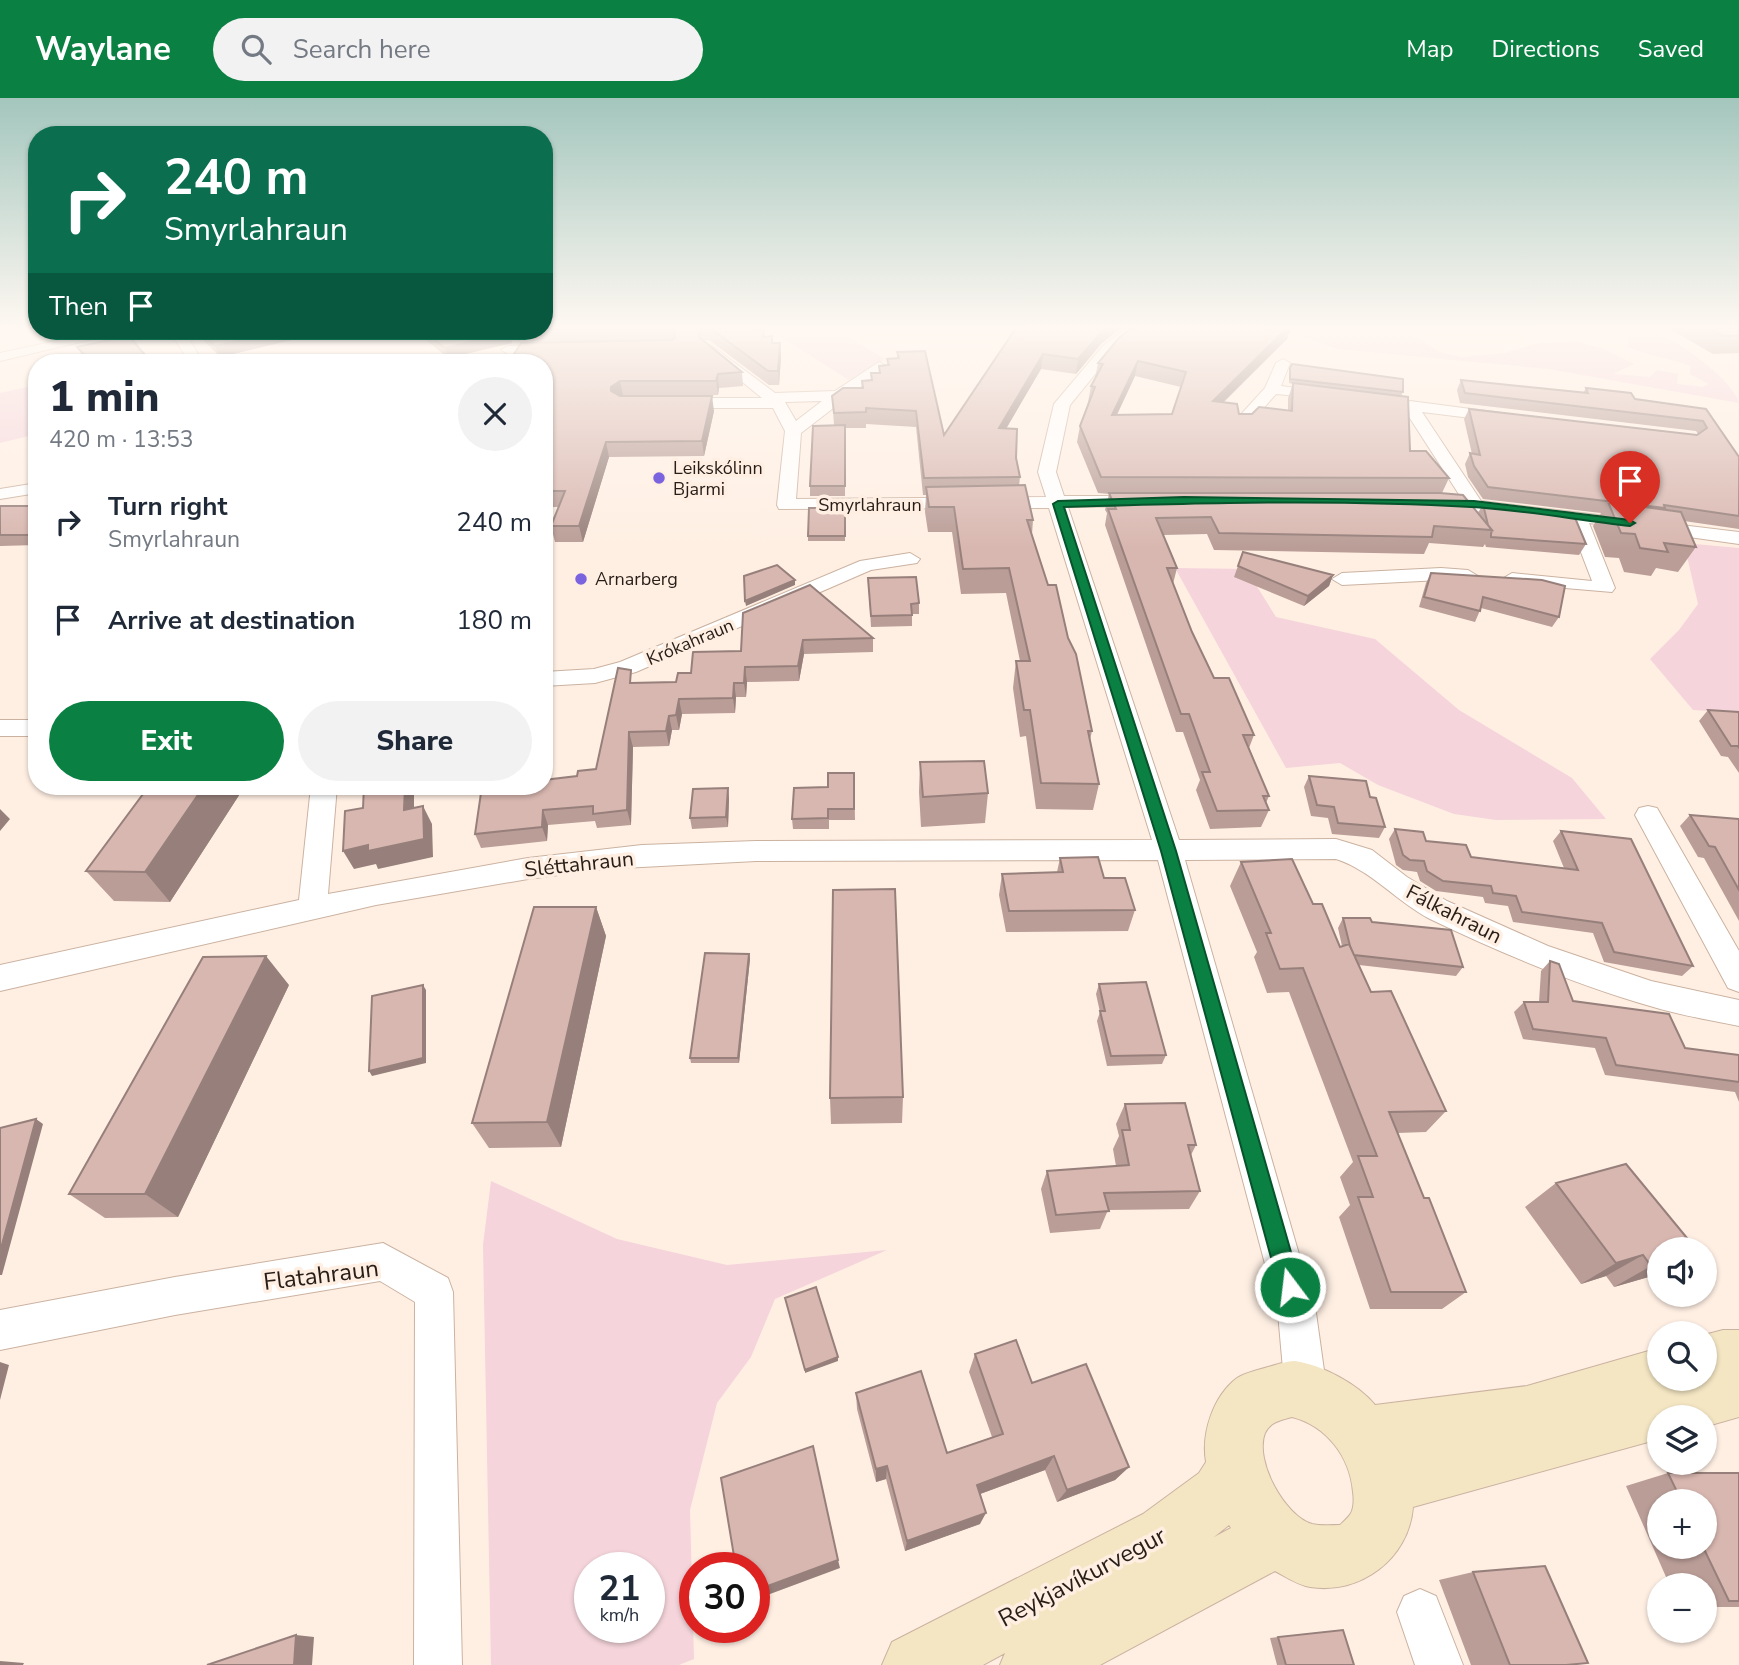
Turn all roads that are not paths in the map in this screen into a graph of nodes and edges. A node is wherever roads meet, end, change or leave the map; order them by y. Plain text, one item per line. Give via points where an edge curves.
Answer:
1 (732, 401) edge
2 (775, 401) edge
3 (835, 401) edge
4 (1064, 401) edge
5 (1261, 401) edge
6 (662, 403) edge
7 (1520, 419) edge
8 (1241, 424) edge
9 (793, 431) junction
10 (28, 489) edge
11 (0, 494) edge
12 (1156, 501) edge
13 (1418, 502) edge
14 (1058, 504) junction
15 (1474, 504) junction
16 (1577, 516) junction
17 (1739, 538) edge
18 (911, 559) dead end
19 (1342, 579) dead end
20 (553, 678) edge
21 (0, 728) edge
22 (28, 728) edge
23 (323, 795) edge
24 (1648, 815) dead end
25 (1169, 851) junction
26 (312, 908) junction
27 (0, 978) edge
28 (1739, 979) edge
29 (1739, 1013) edge
30 (0, 1330) edge
31 (1739, 1358) edge
32 (1717, 1360) edge
33 (1647, 1380) edge
34 (1739, 1389) edge
35 (1306, 1392) junction
36 (1373, 1460) junction
37 (1235, 1472) junction
38 (1277, 1537) junction
39 (1420, 1612) dead end
40 (438, 1665) edge
41 (915, 1665) edge
42 (1033, 1665) edge
43 (1439, 1665) edge

1 - 6 street
2 - 9 street
3 - 9 street
4 - 14 street via 1047,472
5 - 8 street
7 - 15 street via 1403,405
9 - 14 street, Smyrlahraun via 786,505
10 - 11 street
12 - 14 street, Smyrlahraun
13 - 15 street
14 - 25 street
15 - 16 street
16 - 17 street
16 - 19 street via 1605,588 1441,574
18 - 20 street, Krókahraun via 867,565 628,667 596,676
21 - 22 street
23 - 26 street
24 - 28 street
25 - 26 street, Sléttahraun via 780,851 608,858
25 - 29 street, Fálkahraun via 1336,849 1362,857 1437,909 1538,955 1651,994
25 - 35 street via 1297,1313
26 - 27 street, Sléttahraun
30 - 40 street, Flatahraun via 383,1262 434,1292
31 - 32 main road
33 - 36 main road
34 - 36 main road
35 - 36 main road via 1343,1412
35 - 37 main road via 1278,1390 1260,1396 1246,1409 1233,1442
36 - 38 main road via 1382,1520 1367,1544 1355,1553 1332,1558 1305,1554
37 - 38 main road via 1249,1504
37 - 41 main road, Reykjavíkurvegur via 1220,1494 1165,1536
38 - 42 main road
39 - 43 street

